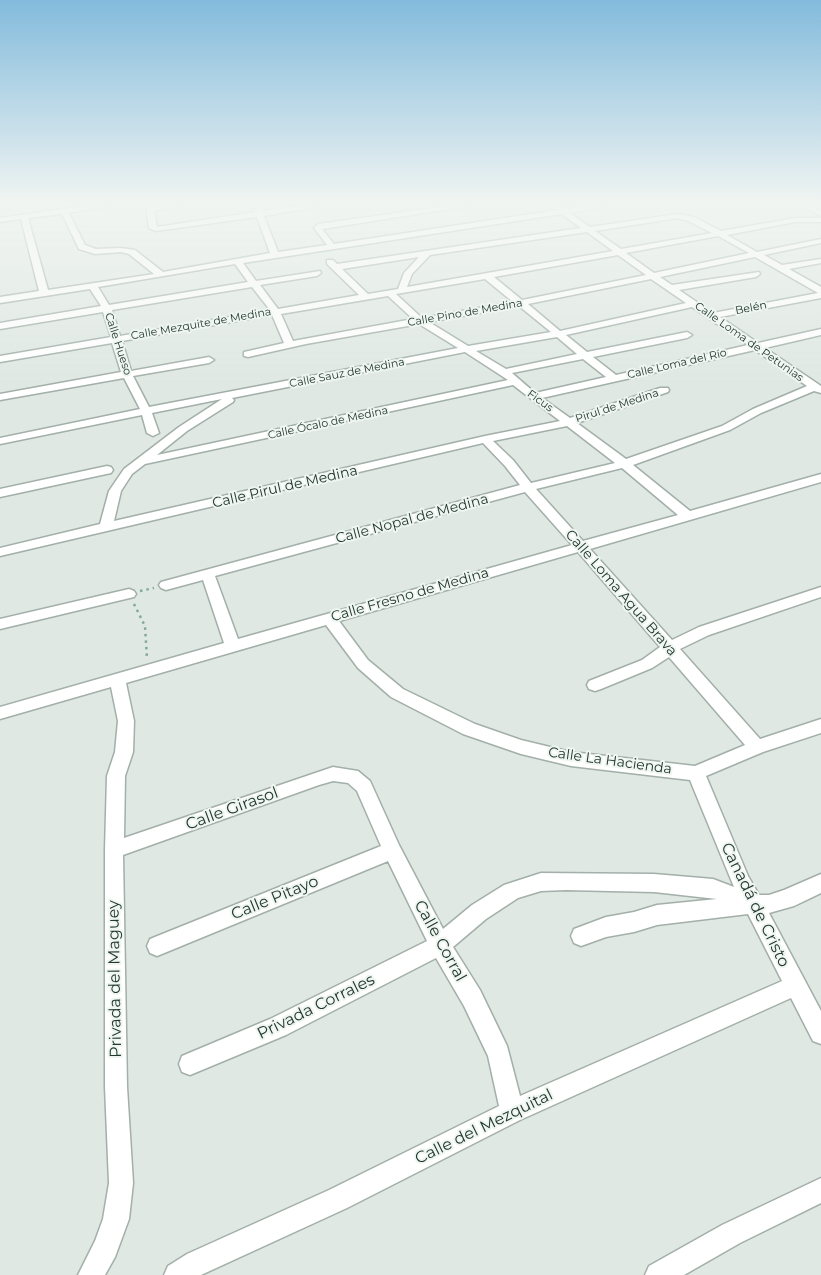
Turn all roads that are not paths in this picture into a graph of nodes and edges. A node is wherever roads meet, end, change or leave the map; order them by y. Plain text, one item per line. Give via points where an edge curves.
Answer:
1 (37, 264) edge
2 (148, 264) edge
3 (218, 264) edge
4 (240, 264) edge
5 (332, 264) edge
6 (341, 264) edge
7 (409, 264) edge
8 (551, 264) edge
9 (637, 264) edge
10 (710, 264) edge
11 (775, 264) edge
12 (801, 264) edge
13 (335, 267) junction
14 (781, 268) junction
15 (318, 273) dead end
16 (756, 274) dead end
17 (161, 275) junction
18 (487, 276) junction
19 (653, 276) junction
20 (254, 284) junction
21 (92, 285) junction
22 (672, 288) junction
23 (402, 289) junction
24 (821, 291) edge
25 (44, 292) junction
26 (389, 292) junction
27 (821, 295) edge
28 (365, 296) junction
29 (0, 300) edge
30 (521, 303) junction
31 (694, 304) junction
32 (107, 309) junction
33 (275, 311) junction
34 (711, 316) junction
35 (419, 320) junction
36 (0, 326) edge
37 (821, 332) edge
38 (558, 334) junction
39 (687, 336) dead end
40 (116, 339) junction
41 (290, 345) junction
42 (755, 346) junction
43 (467, 350) junction
44 (248, 354) dead end
45 (586, 357) junction
46 (0, 359) edge
47 (209, 360) dead end
48 (504, 372) junction
49 (127, 374) junction
50 (613, 378) junction
51 (515, 382) junction
52 (818, 388) edge
53 (664, 390) dead end
54 (246, 392) junction
55 (0, 397) edge
56 (533, 397) junction
57 (146, 411) junction
58 (569, 422) junction
59 (153, 433) dead end
60 (484, 439) junction
61 (0, 441) edge
62 (140, 462) junction
63 (624, 464) junction
64 (107, 470) dead end
65 (821, 478) edge
66 (528, 487) junction
67 (0, 493) edge
68 (687, 515) junction
69 (106, 528) junction
70 (581, 547) junction
71 (0, 552) edge
72 (208, 576) junction
73 (166, 586) road end
74 (821, 592) edge
75 (129, 594) road end
76 (329, 618) junction
77 (0, 624) edge
78 (233, 646) junction
79 (670, 649) junction
80 (117, 679) junction
81 (594, 685) dead end
82 (0, 713) edge
83 (821, 726) edge
84 (757, 747) junction
85 (696, 773) junction
86 (352, 776) joint
87 (114, 850) junction
88 (392, 850) junction
89 (821, 883) edge
90 (753, 904) junction
91 (582, 936) dead end
92 (440, 945) junction
93 (158, 946) dead end
94 (795, 986) junction
95 (821, 1033) edge
96 (190, 1064) dead end
97 (512, 1112) junction
98 (821, 1190) edge
99 (90, 1275) edge
100 (177, 1275) edge
101 (658, 1275) edge

1 - 25 street
2 - 17 street
3 - 17 street
4 - 20 street
5 - 13 street
6 - 13 street
7 - 23 street
8 - 18 street, Calle Mezquite de Medina
9 - 19 street, Calle Loma de Petunias
10 - 19 street, Calle Pino de Medina
11 - 14 street
12 - 14 street
13 - 28 street
14 - 24 street
15 - 20 street
16 - 22 street
17 - 21 street
18 - 23 street, Calle Mezquite de Medina
18 - 30 street
19 - 22 street, Calle Loma de Petunias
19 - 30 street, Calle Pino de Medina
20 - 32 street
20 - 33 street
21 - 25 street
21 - 32 street, Calle Hueso
22 - 31 street, Calle Loma de Petunias
23 - 26 street, Calle Mezquite de Medina
25 - 29 street
26 - 28 street, Calle Mezquite de Medina
26 - 35 street, Ficus
27 - 34 street, Belén
28 - 33 street, Calle Mezquite de Medina
30 - 35 street, Calle Pino de Medina
30 - 38 street
31 - 34 street, Calle Loma de Petunias
31 - 38 street, Calle Sauz de Medina
32 - 36 street
32 - 40 street, Calle Hueso
33 - 40 street, Calle Mezquite de Medina
33 - 41 street
34 - 42 street, Calle Loma de Petunias
35 - 41 street, Calle Pino de Medina
35 - 43 street, Ficus
37 - 42 street, Calle Loma del Río
38 - 43 street, Calle Sauz de Medina
38 - 45 street
39 - 45 street
40 - 46 street, Calle Mezquite de Medina
40 - 49 street, Calle Hueso
41 - 44 street, Calle Pino de Medina
42 - 50 street, Calle Loma del Río
42 - 52 street, Calle Loma de Petunias
43 - 48 street, Ficus
43 - 54 street, Calle Sauz de Medina
45 - 48 street
45 - 50 street
47 - 49 street
48 - 51 street, Ficus
49 - 55 street
49 - 57 street, Calle Hueso
50 - 56 street, Calle Loma del Río
51 - 56 street, Ficus
51 - 62 street, Calle Ócalo de Medina
52 - 63 street, Calle Nopal de Medina via 757,411 726,428
53 - 58 street, Pirul de Medina
54 - 57 street, Calle Sauz de Medina
54 - 62 street via 200,416
56 - 58 street, Ficus
57 - 59 street, Calle Hueso
57 - 61 street, Calle Sauz de Medina
58 - 60 street, Calle Pirul de Medina
58 - 63 street, Ficus
60 - 66 street, Calle Loma Agua Brava via 510,463
60 - 69 street, Calle Pirul de Medina
62 - 69 street via 128,472 115,491
63 - 66 street, Calle Nopal de Medina
63 - 68 street, Ficus
64 - 67 street
65 - 68 street, Calle Fresno de Medina
66 - 70 street, Calle Loma Agua Brava
66 - 72 street, Calle Nopal de Medina
68 - 70 street, Calle Fresno de Medina
69 - 71 street, Calle Pirul de Medina
70 - 76 street, Calle Fresno de Medina
70 - 79 street, Calle Loma Agua Brava
72 - 73 street, Calle Nopal de Medina
72 - 78 street
74 - 79 street via 704,631
75 - 77 street
76 - 78 street, Calle Fresno de Medina
76 - 85 street, Calle La Hacienda via 364,664 397,693 469,729 521,747 571,759
78 - 80 street, Calle Fresno de Medina
79 - 81 street via 647,664
79 - 84 street, Calle Loma Agua Brava
80 - 82 street, Calle Fresno de Medina
80 - 87 street, Privada del Maguey via 126,721 124,752 116,776
83 - 84 street
84 - 85 street
85 - 90 street, Canadá de Cristo
86 - 87 street, Calle Girasol via 333,774 318,778
86 - 88 street, Calle Corral via 364,786
87 - 99 street, Privada del Maguey via 116,1078 121,1183 116,1220 106,1248
88 - 92 street, Calle Corral
88 - 93 street, Calle Pitayo
89 - 90 street via 787,899
90 - 91 street via 657,915
90 - 92 street via 713,888 616,881 541,882 511,891 479,912
90 - 94 street, Canadá de Cristo
92 - 96 street, Privada Corrales via 278,1027
92 - 97 street, Calle Corral via 472,998 499,1054
94 - 95 street, Canadá de Cristo
94 - 97 street, Calle del Mezquital
97 - 100 street, Calle del Mezquital
98 - 101 street via 731,1234

